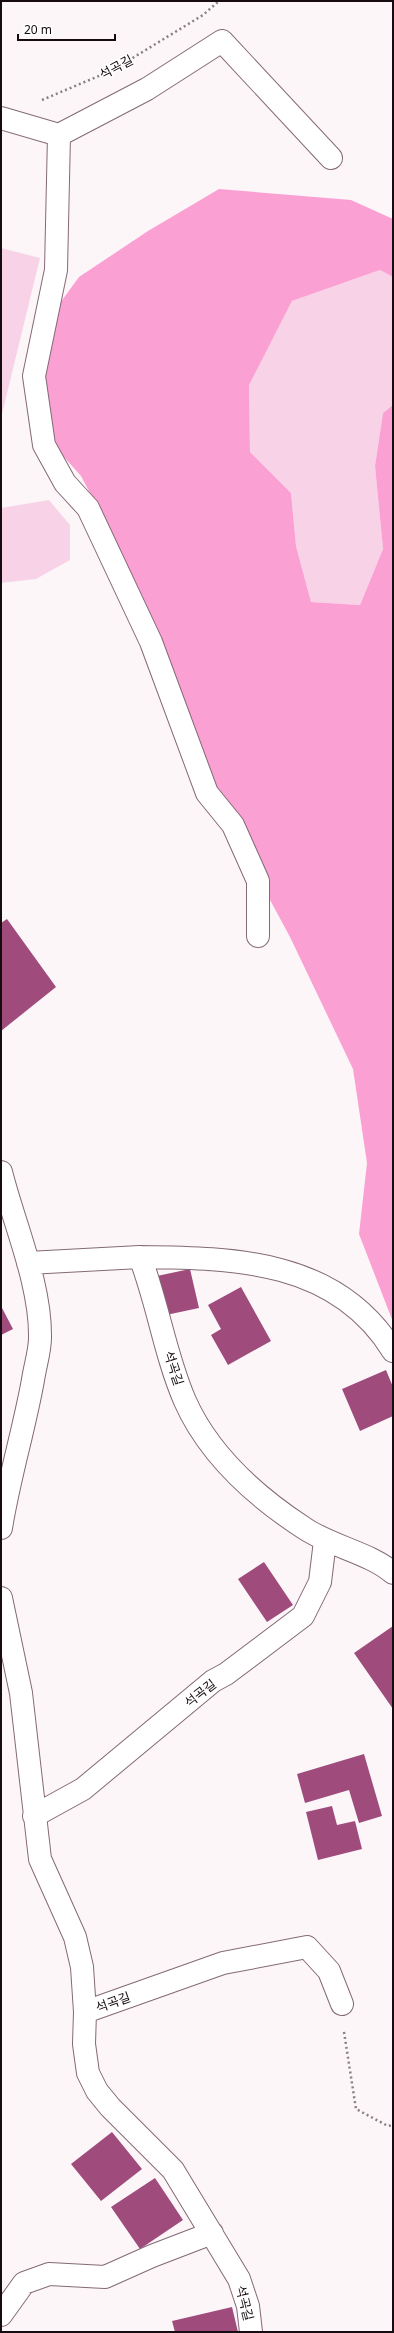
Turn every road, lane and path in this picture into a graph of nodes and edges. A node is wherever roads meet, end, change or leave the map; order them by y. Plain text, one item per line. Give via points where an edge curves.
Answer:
1 (219, 1) edge
2 (35, 103) dead end
3 (1, 118) edge
4 (59, 135) junction
5 (331, 158) dead end
6 (258, 936) dead end
7 (1, 1172) edge
8 (140, 1257) junction
9 (28, 1263) junction
10 (393, 1351) edge
11 (1, 1528) edge
12 (325, 1541) junction
13 (393, 1573) edge
14 (1, 1598) edge
15 (34, 1816) junction
16 (342, 2004) joint
17 (85, 2012) junction
18 (393, 2125) edge
19 (212, 2233) junction
20 (1, 2315) edge
21 (251, 2332) edge

1 - 2 path, 석곡길 via 203,15 114,70
3 - 4 street
4 - 5 street via 147,89 222,40
4 - 6 street via 56,270 34,376 44,444 65,483 88,508 151,642 208,792 233,825 258,881
7 - 9 street
8 - 9 street
8 - 10 street via 216,1258 301,1275 329,1288 350,1302 380,1330
8 - 12 street, 석곡길 via 185,1401 200,1431 218,1455 243,1481
9 - 11 street via 36,1299 40,1338 30,1395 8,1483
12 - 13 street, 석곡길
12 - 15 street, 석곡길 via 320,1582 303,1616 213,1681 82,1789
14 - 15 street, 석곡길 via 21,1693
15 - 17 street, 석곡길 via 40,1859 75,1937 82,1967
16 - 17 street, 석곡길 via 329,1971 306,1948 223,1963
16 - 18 path via 346,2057 356,2109 388,2126
17 - 19 street, 석곡길 via 84,2044 88,2072 97,2091 173,2170
19 - 20 street via 105,2277 49,2274 36,2278 24,2283
19 - 21 street, 석곡길 via 239,2279 248,2306

